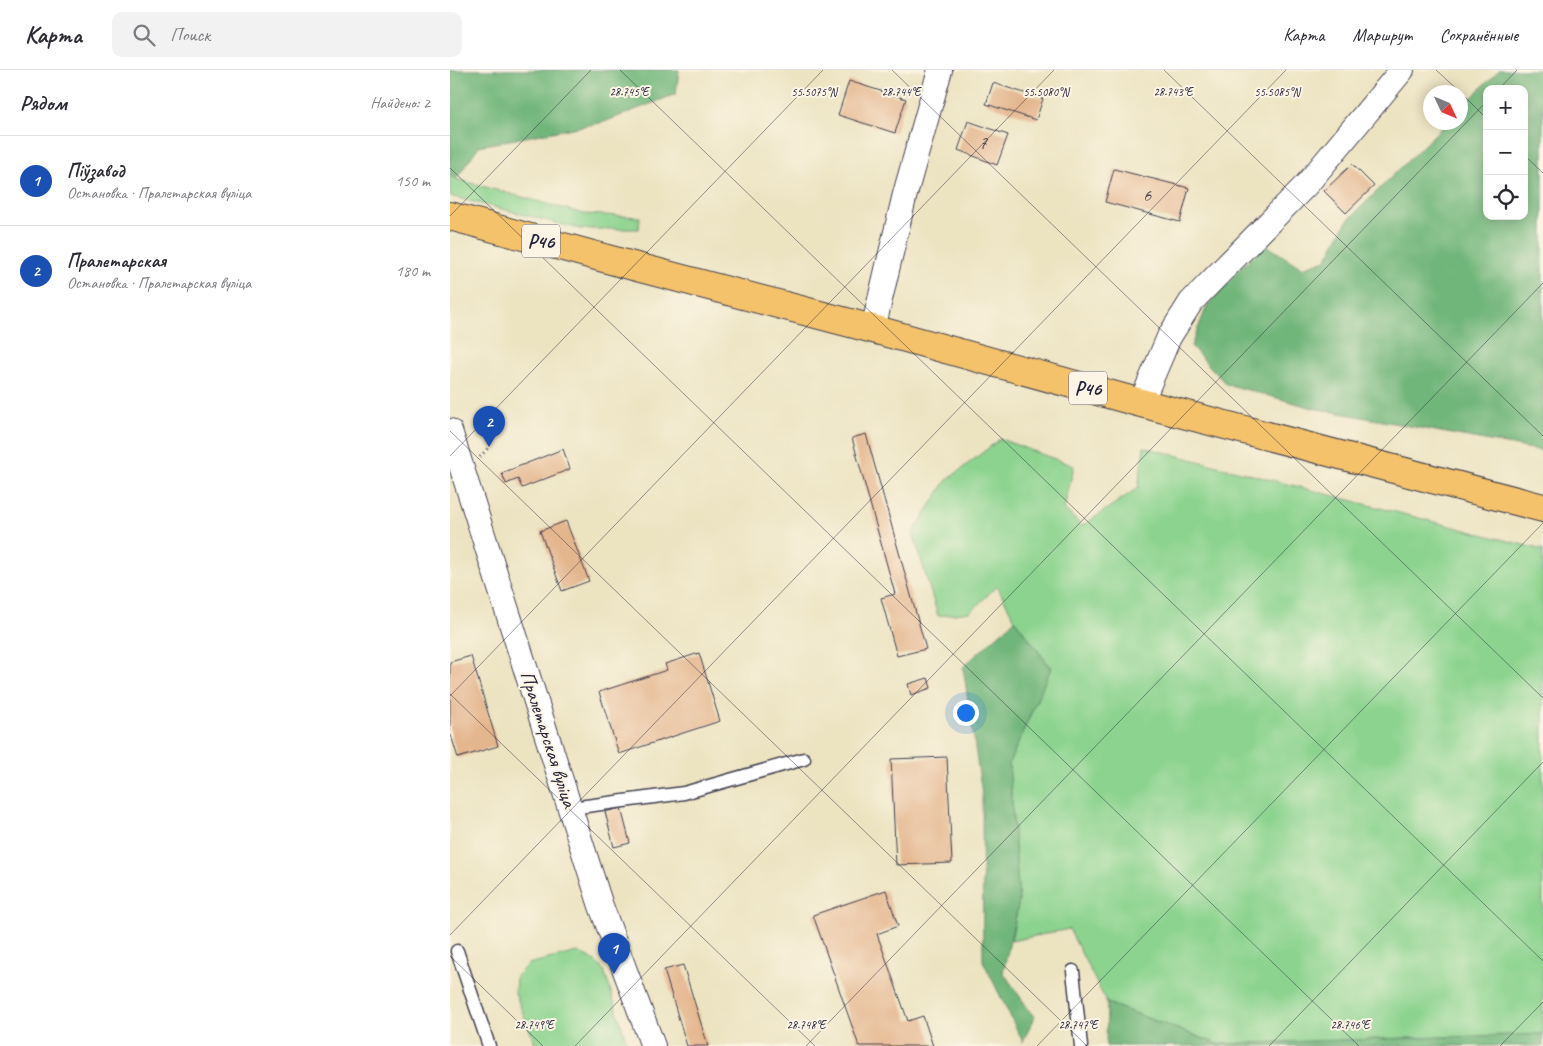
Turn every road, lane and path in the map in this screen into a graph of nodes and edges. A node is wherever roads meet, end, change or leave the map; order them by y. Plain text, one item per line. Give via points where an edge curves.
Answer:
1 (940, 70) edge
2 (1402, 70) edge
3 (450, 216) edge
4 (874, 329) junction
5 (1141, 403) junction
6 (450, 431) edge
7 (1543, 508) edge
8 (804, 759) dead end
9 (570, 808) junction
10 (457, 952) dead end
11 (1073, 971) dead end
12 (489, 1046) edge
13 (653, 1046) edge
14 (1081, 1046) edge

1 - 4 street via 905,194
2 - 5 street via 1307,184 1191,302 1169,337
3 - 4 main road, Р46
4 - 5 main road, Р46
5 - 7 main road, Р46
6 - 9 street, Пралетарская вуліца
8 - 9 lane via 684,793
9 - 13 street, Пралетарская вуліца
10 - 12 lane
11 - 14 lane

